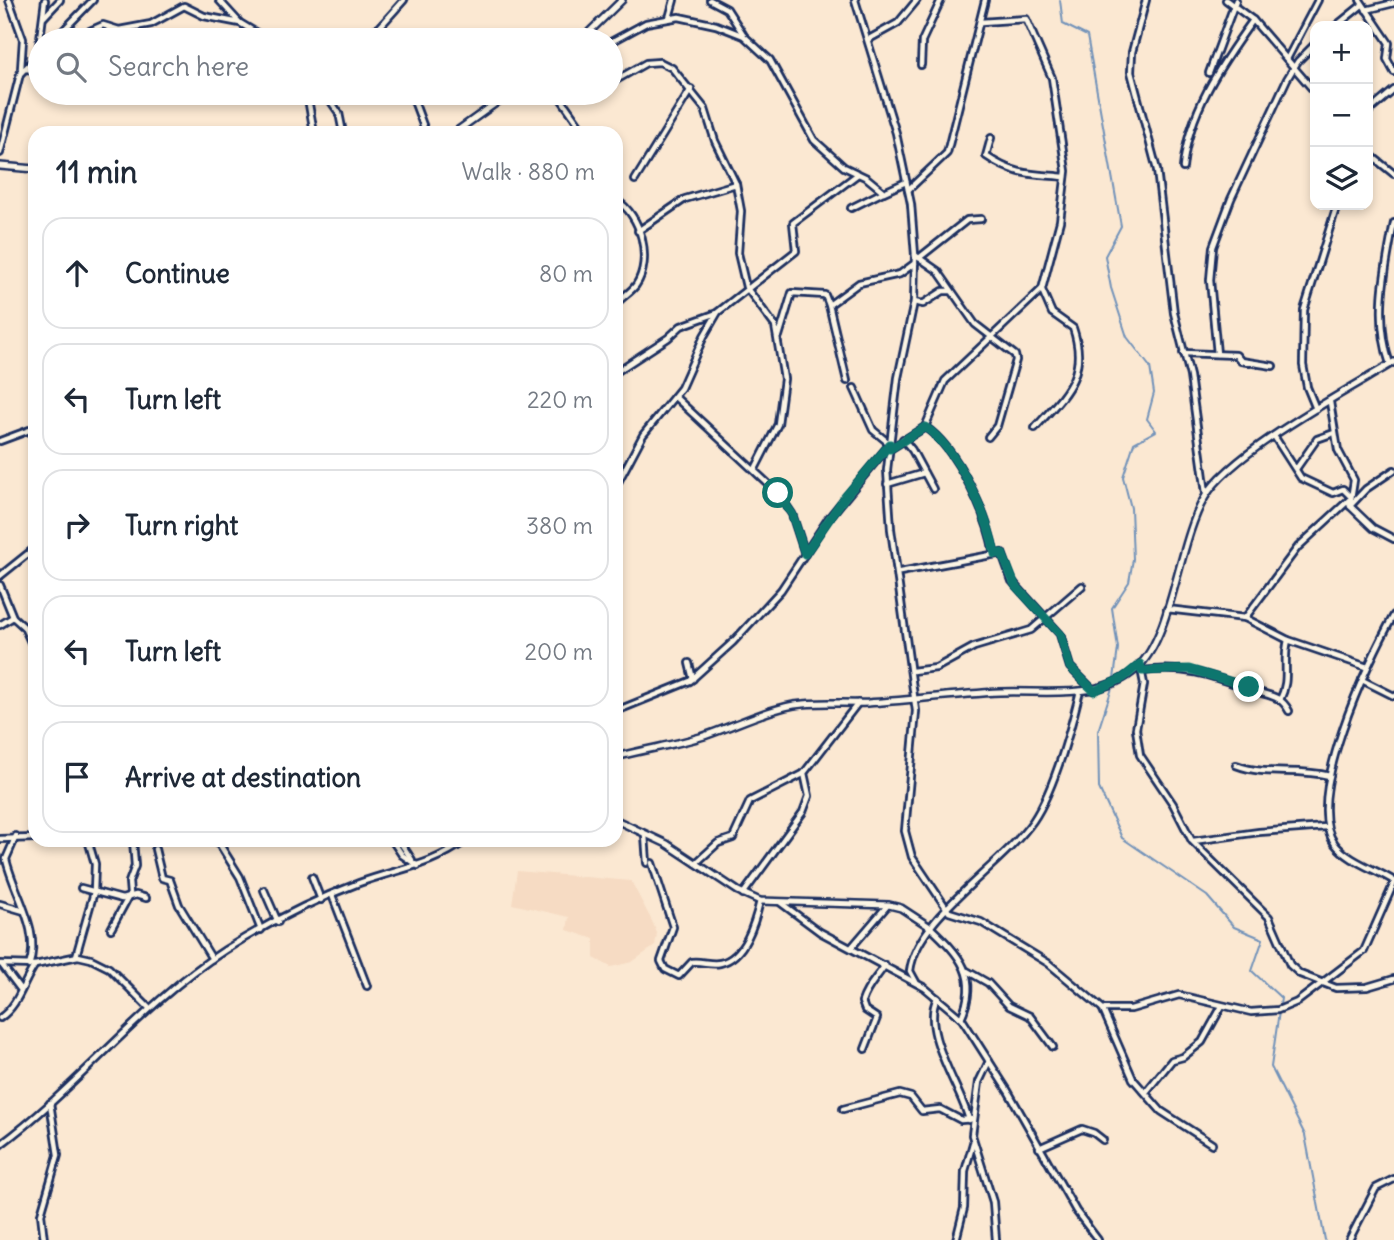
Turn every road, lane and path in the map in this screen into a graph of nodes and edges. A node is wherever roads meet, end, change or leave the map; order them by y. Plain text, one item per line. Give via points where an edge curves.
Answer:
1 (9, 0) edge
2 (45, 0) edge
3 (60, 0) edge
4 (93, 0) edge
5 (219, 0) edge
6 (404, 0) edge
7 (621, 0) edge
8 (674, 0) edge
9 (710, 0) edge
10 (855, 0) edge
11 (917, 0) edge
12 (941, 0) edge
13 (985, 0) edge
14 (1146, 0) edge
15 (1227, 0) edge
16 (1318, 0) edge
17 (1235, 2) edge
18 (1361, 2) edge
19 (1394, 3) edge
20 (1366, 10) junction
21 (43, 18) junction
22 (669, 18) junction
23 (1253, 20) junction
24 (1341, 21) edge
25 (981, 22) junction
26 (240, 23) junction
27 (108, 26) joint
28 (42, 28) edge
29 (66, 28) edge
30 (96, 28) edge
31 (114, 28) edge
32 (130, 28) edge
33 (248, 28) edge
34 (379, 28) edge
35 (593, 28) edge
36 (623, 35) edge
37 (744, 36) junction
38 (869, 39) junction
39 (1310, 49) edge
40 (1287, 59) junction
41 (28, 64) edge
42 (921, 65) dead end
43 (1293, 67) junction
44 (21, 71) junction
45 (28, 71) edge
46 (1394, 72) edge
47 (1209, 73) dead end
48 (623, 75) edge
49 (1310, 86) edge
50 (691, 89) junction
51 (1394, 90) edge
52 (309, 105) edge
53 (333, 105) edge
54 (416, 105) edge
55 (488, 105) edge
56 (565, 105) edge
57 (1373, 108) edge
58 (313, 126) edge
59 (342, 126) edge
60 (423, 126) edge
61 (462, 126) edge
62 (580, 126) edge
63 (991, 138) dead end
64 (0, 153) edge
65 (1373, 157) edge
66 (0, 166) edge
67 (28, 168) edge
68 (1183, 168) dead end
69 (858, 174) junction
70 (1394, 174) edge
71 (1065, 177) junction
72 (635, 180) dead end
73 (906, 183) junction
74 (736, 184) junction
75 (908, 190) junction
76 (884, 192) junction
77 (623, 206) edge
78 (851, 208) dead end
79 (1335, 210) edge
80 (981, 219) dead end
81 (1394, 223) edge
82 (638, 231) junction
83 (917, 256) junction
84 (915, 263) junction
85 (746, 287) junction
86 (1042, 289) junction
87 (951, 291) junction
88 (623, 296) edge
89 (914, 302) junction
90 (830, 305) junction
91 (718, 312) junction
92 (992, 335) junction
93 (778, 337) junction
94 (1184, 353) junction
95 (1217, 354) junction
96 (1392, 363) edge
97 (1273, 366) dead end
98 (623, 367) edge
99 (847, 381) dead end
100 (854, 388) dead end
101 (675, 397) junction
102 (1330, 402) junction
103 (1317, 409) junction
104 (925, 427) junction
105 (1035, 428) dead end
106 (28, 430) edge
107 (1334, 433) junction
108 (1274, 436) junction
109 (988, 437) dead end
110 (903, 439) junction
111 (0, 440) edge
112 (890, 447) junction
113 (755, 469) junction
114 (1296, 469) junction
115 (1394, 470) edge
116 (924, 472) junction
117 (623, 473) edge
118 (887, 484) junction
119 (933, 489) dead end
120 (1206, 493) junction
121 (1350, 501) junction
122 (1394, 539) edge
123 (28, 554) edge
124 (805, 554) junction
125 (995, 554) junction
126 (900, 572) junction
127 (0, 576) edge
128 (0, 585) edge
129 (1082, 586) dead end
130 (1166, 609) junction
131 (1394, 615) edge
132 (13, 617) junction
133 (1046, 617) junction
134 (1245, 618) junction
135 (0, 625) edge
136 (28, 636) edge
137 (1288, 640) junction
138 (689, 663) dead end
139 (1367, 667) junction
140 (1141, 668) junction
141 (912, 671) junction
142 (692, 678) junction
143 (1362, 680) junction
144 (1080, 691) junction
145 (1094, 691) junction
146 (1394, 696) edge
147 (1280, 699) junction
148 (915, 700) junction
149 (858, 703) junction
150 (623, 708) edge
151 (1289, 711) dead end
152 (623, 755) edge
153 (1236, 765) dead end
154 (804, 773) junction
155 (1330, 776) junction
156 (623, 824) edge
157 (1326, 827) junction
158 (645, 835) junction
159 (16, 836) junction
160 (28, 837) edge
161 (0, 839) edge
162 (1192, 842) junction
163 (90, 847) edge
164 (134, 847) edge
165 (221, 847) edge
166 (397, 847) edge
167 (404, 847) edge
168 (456, 847) edge
169 (155, 849) dead end
170 (696, 863) junction
171 (416, 865) junction
172 (312, 877) dead end
173 (1394, 882) edge
174 (81, 888) dead end
175 (264, 890) dead end
176 (94, 892) junction
177 (743, 894) junction
178 (332, 895) junction
179 (128, 898) junction
180 (146, 898) dead end
181 (321, 900) junction
182 (760, 901) junction
183 (781, 902) junction
184 (0, 904) edge
185 (888, 905) junction
186 (947, 909) junction
187 (24, 911) junction
188 (278, 922) junction
189 (930, 927) junction
190 (111, 929) dead end
191 (261, 930) junction
192 (851, 948) junction
193 (76, 957) junction
194 (212, 959) junction
195 (1, 964) edge
196 (885, 965) junction
197 (32, 966) junction
198 (967, 971) junction
199 (1394, 979) edge
200 (916, 982) junction
201 (1321, 983) junction
202 (367, 986) dead end
203 (20, 990) junction
204 (937, 998) junction
205 (1222, 1006) junction
206 (149, 1008) junction
207 (1103, 1009) junction
208 (0, 1018) edge
209 (961, 1018) junction
210 (1054, 1047) dead end
211 (865, 1049) dead end
212 (989, 1061) junction
213 (1146, 1091) junction
214 (50, 1103) junction
215 (843, 1110) dead end
216 (971, 1119) junction
217 (0, 1137) edge
218 (1103, 1140) dead end
219 (973, 1142) junction
220 (1, 1144) edge
221 (1212, 1144) dead end
222 (1039, 1148) junction
223 (1394, 1179) edge
224 (44, 1240) edge
225 (956, 1240) edge
226 (996, 1240) edge
227 (1098, 1240) edge
228 (1349, 1240) edge

1 - 44 street via 23,39
2 - 21 street
3 - 21 street
4 - 29 street
5 - 26 street
6 - 34 street
7 - 35 street
8 - 22 street
9 - 37 street via 727,9
10 - 38 street
11 - 38 street via 898,23
12 - 42 street via 922,41
13 - 25 street
14 - 94 street via 1131,72 1157,170 1174,313
15 - 17 street
16 - 40 street
17 - 23 street
17 - 47 street
18 - 20 street
18 - 24 street
19 - 20 street
20 - 46 street via 1389,43 1387,59
21 - 28 street
22 - 36 street
22 - 37 street via 685,17
23 - 40 street
23 - 68 street via 1203,101 1189,135
25 - 71 street via 1027,22 1055,87
25 - 75 street via 947,153
26 - 32 street via 204,16 184,6 152,24
26 - 33 street
27 - 30 street
27 - 31 street
37 - 69 street via 770,60 814,140
38 - 73 street via 897,133
39 - 43 street
40 - 43 street
41 - 44 street
43 - 49 street
43 - 95 street via 1213,247 1210,280
44 - 45 street
44 - 64 street
48 - 50 street via 638,65 660,62
50 - 72 street
50 - 74 street via 705,109
51 - 57 street
52 - 58 street
53 - 59 street
54 - 60 street
55 - 61 street
56 - 62 street
63 - 71 street via 986,156 1011,170
65 - 70 street
66 - 67 street
69 - 76 street
69 - 85 street via 793,223 796,251
71 - 86 street via 1060,221
73 - 75 street
73 - 76 street
74 - 82 street via 685,199
74 - 85 street via 741,211 737,248
75 - 83 street
76 - 78 street
77 - 82 street
79 - 103 street via 1304,310 1303,365
80 - 83 street via 967,220
81 - 96 street via 1383,283 1384,338
82 - 88 street via 643,253 638,279
83 - 84 street
83 - 87 street via 938,271
84 - 89 street
84 - 90 street via 900,274 859,283
85 - 91 street
85 - 93 street via 770,316
86 - 92 street
86 - 105 street via 1052,313 1073,328 1080,362 1071,383
87 - 89 street via 923,303
87 - 92 street via 975,324
89 - 112 street
90 - 93 street via 825,295 792,293
90 - 99 street
91 - 98 street via 681,326
91 - 101 street
92 - 104 street via 943,384
92 - 109 street via 1016,360 997,426
93 - 113 street via 783,400 774,433
94 - 95 street
94 - 120 street
95 - 97 street
96 - 102 street
100 - 112 street via 873,430
101 - 113 street
101 - 117 street via 643,435
102 - 103 street
102 - 107 street
103 - 108 street
104 - 110 street
104 - 125 street via 940,440 968,482 987,522
106 - 111 street
107 - 114 street via 1317,439
107 - 121 street via 1353,480
108 - 114 street
108 - 120 street
110 - 112 street
110 - 116 street
112 - 118 street
112 - 124 street via 844,498
113 - 124 street via 792,514
114 - 121 street via 1306,482 1333,493 1343,489
115 - 121 street
116 - 118 street
116 - 119 street
118 - 126 street
120 - 130 street
121 - 122 street via 1373,528
121 - 134 street via 1298,547
123 - 127 street
124 - 142 street via 764,611
125 - 126 street
125 - 133 street via 1002,553 1012,581
126 - 141 street
128 - 132 street
129 - 133 street
130 - 134 street
130 - 140 street
131 - 139 street
132 - 135 street
132 - 136 street
133 - 141 street via 1031,629 974,647 936,668
133 - 145 street via 1062,639 1070,667
134 - 137 street
137 - 139 street
137 - 147 street via 1283,660 1287,686
138 - 142 street
139 - 143 street
140 - 145 street
140 - 147 street via 1189,669
140 - 162 street via 1144,684 1136,747
141 - 148 street
142 - 150 street
143 - 146 street
143 - 155 street
144 - 145 street
144 - 148 street
144 - 186 street via 1054,780 1034,820 1006,855
147 - 151 street
148 - 149 street
148 - 186 street via 906,839 916,864
149 - 152 street via 795,705 681,743
149 - 154 street
153 - 155 street via 1259,773 1294,770
154 - 170 street via 750,801 733,838 720,842
154 - 177 street via 809,796 803,812
155 - 157 street
156 - 158 street
157 - 162 street
157 - 173 street via 1338,848
158 - 170 street
158 - 182 street via 673,927 660,961 665,969 679,976 692,962 718,964 736,955 751,932
159 - 160 street
159 - 161 street
159 - 187 street via 6,859
162 - 201 street via 1269,916 1293,969
163 - 176 street
164 - 179 street via 135,866
165 - 191 street via 240,877
166 - 171 street
167 - 171 street
168 - 171 street
169 - 194 street via 162,878 170,880 179,905
170 - 177 street
171 - 178 street
172 - 181 street
173 - 201 street via 1368,945
174 - 176 street
175 - 188 street
176 - 179 street
176 - 193 street
177 - 182 street
178 - 181 street
178 - 202 street
179 - 180 street
179 - 190 street
181 - 188 street
182 - 183 street
183 - 185 street
183 - 192 street via 820,932
184 - 187 street
185 - 189 street
185 - 192 street
186 - 189 street
186 - 207 street via 981,922 1048,963
187 - 197 street
188 - 191 street
189 - 198 street
189 - 200 street via 911,959 910,971
191 - 194 street
192 - 196 street
193 - 197 street
193 - 206 street via 109,968
194 - 206 street
195 - 197 street
195 - 203 street
196 - 200 street
196 - 211 street via 862,1002 877,1018
197 - 203 street
198 - 209 street via 968,997
198 - 210 street via 988,983 1009,1006 1030,1016
199 - 201 street via 1348,989
200 - 204 street
201 - 205 street via 1304,998 1278,1010 1251,1012
203 - 208 street via 13,1009
204 - 209 street
204 - 216 street via 932,1019 948,1074
205 - 207 street via 1179,995 1131,1009
205 - 213 street via 1202,1042 1172,1060
206 - 214 street
207 - 213 street via 1131,1076
209 - 212 street
212 - 216 street
212 - 222 street
213 - 221 street via 1159,1109
214 - 220 street
214 - 224 street via 58,1155 41,1214
215 - 216 street via 905,1094 922,1111 940,1109
216 - 219 street
217 - 220 street
218 - 222 street via 1082,1129
219 - 225 street
219 - 226 street via 993,1202
222 - 227 street
223 - 228 street via 1376,1188

